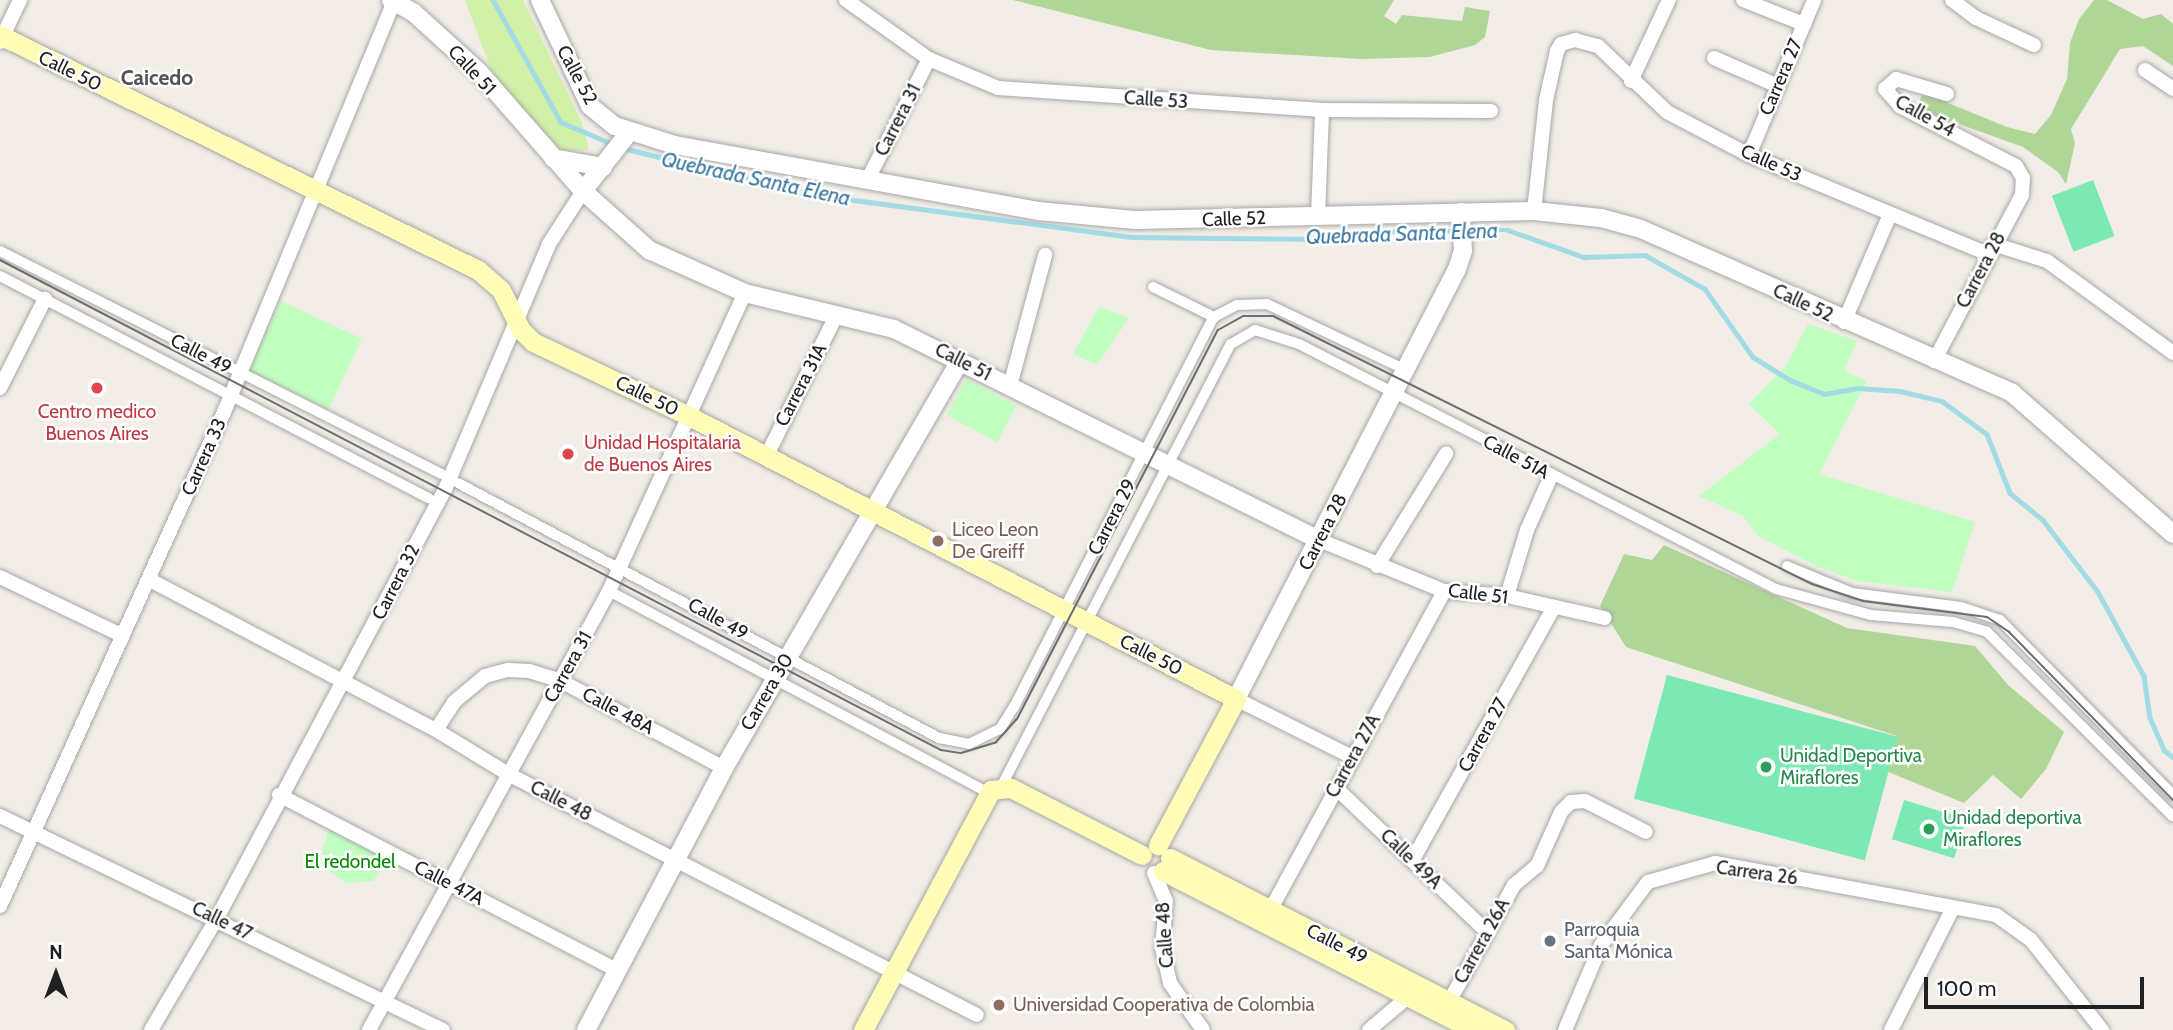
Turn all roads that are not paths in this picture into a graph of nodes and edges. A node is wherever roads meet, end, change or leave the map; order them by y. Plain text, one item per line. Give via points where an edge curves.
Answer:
1 (20, 0) edge
2 (540, 0) edge
3 (846, 0) edge
4 (1669, 0) edge
5 (1743, 0) edge
6 (1814, 0) edge
7 (1952, 0) edge
8 (392, 1) edge
9 (1804, 24) junction
10 (1, 38) edge
11 (2034, 45) dead end
12 (1714, 58) dead end
13 (929, 59) junction
14 (2145, 70) dead end
15 (1631, 81) junction
16 (1778, 86) junction
17 (2173, 89) edge
18 (1947, 94) dead end
19 (1322, 110) junction
20 (1491, 111) dead end
21 (626, 136) junction
22 (1749, 155) junction
23 (553, 158) junction
24 (604, 166) junction
25 (2023, 178) joint
26 (867, 181) junction
27 (313, 190) junction
28 (583, 191) junction
29 (1534, 211) junction
30 (1890, 214) junction
31 (1318, 216) junction
32 (1462, 216) junction
33 (1991, 249) junction
34 (0, 251) edge
35 (1045, 255) dead end
36 (0, 276) edge
37 (1153, 287) dead end
38 (745, 293) junction
39 (45, 299) junction
40 (837, 314) junction
41 (1214, 317) junction
42 (517, 318) junction
43 (1844, 322) junction
44 (1255, 330) joint
45 (2173, 353) edge
46 (960, 361) junction
47 (1934, 361) junction
48 (1404, 369) junction
49 (239, 374) junction
50 (1010, 386) junction
51 (0, 388) edge
52 (1394, 394) junction
53 (231, 395) junction
54 (689, 416) junction
55 (1145, 454) junction
56 (1446, 454) dead end
57 (766, 457) junction
58 (1168, 465) junction
59 (441, 474) dead end
60 (1551, 476) junction
61 (458, 483) dead end
62 (429, 498) dead end
63 (872, 513) junction
64 (2173, 534) edge
65 (1319, 540) junction
66 (620, 566) junction
67 (1377, 566) junction
68 (1787, 566) dead end
69 (0, 577) edge
70 (150, 580) junction
71 (609, 591) junction
72 (1444, 591) junction
73 (1507, 596) junction
74 (1553, 609) junction
75 (1064, 611) junction
76 (1605, 618) dead end
77 (1086, 622) junction
78 (122, 636) junction
79 (787, 657) junction
80 (775, 678) junction
81 (561, 681) junction
82 (343, 684) junction
83 (1236, 699) junction
84 (436, 730) junction
85 (979, 741) joint
86 (1352, 757) junction
87 (724, 768) junction
88 (508, 774) junction
89 (1336, 788) junction
90 (996, 789) junction
91 (279, 795) junction
92 (2173, 795) edge
93 (0, 816) edge
94 (2173, 817) edge
95 (34, 832) junction
96 (1646, 832) dead end
97 (676, 859) junction
98 (1157, 860) junction
99 (1412, 861) junction
100 (449, 882) junction
101 (0, 906) edge
102 (1952, 909) junction
103 (1267, 916) junction
104 (216, 918) junction
105 (1486, 931) junction
106 (619, 971) junction
107 (894, 972) junction
108 (1409, 996) junction
109 (386, 1002) junction
110 (1446, 1008) junction
111 (977, 1015) dead end
112 (150, 1030) edge
113 (369, 1030) edge
114 (443, 1030) edge
115 (586, 1030) edge
116 (863, 1030) edge
117 (1203, 1030) edge
118 (1369, 1030) edge
119 (1475, 1030) edge
120 (1505, 1030) edge
121 (1565, 1030) edge
122 (1891, 1030) edge
123 (2102, 1030) edge

1 - 10 street
2 - 21 street, Calle 52 via 584,98
3 - 13 street, Calle 53
4 - 15 street
5 - 9 street
6 - 9 street, Carrera 27
7 - 11 street via 1976,18
8 - 23 street, Calle 51 via 414,13 478,71
8 - 27 street, Carrera 33
9 - 16 street, Carrera 27
10 - 27 main road, Calle 50
12 - 16 street
13 - 19 street, Calle 53 via 1016,91
13 - 26 street, Carrera 31
14 - 17 street
15 - 22 street, Calle 53 via 1667,112
15 - 29 street, Calle 53 via 1598,46 1575,40 1561,44 1546,100
16 - 22 street, Carrera 27
18 - 25 street, Calle 54 via 1896,79 1885,89 1900,106 2016,166
19 - 20 street, Calle 53
19 - 31 street
21 - 24 street, Carrera 32
21 - 26 street, Calle 52
22 - 30 street, Calle 53
23 - 24 street
23 - 28 street, Calle 51
24 - 28 street, Carrera 32
25 - 33 street, Carrera 28 via 2022,195
26 - 31 street, Calle 52 via 1039,211 1135,220
27 - 42 main road, Calle 50 via 478,271 501,290
27 - 49 street, Carrera 33
28 - 38 street, Calle 51 via 649,250
28 - 42 street, Carrera 32 via 549,244
29 - 32 street, Calle 52
29 - 43 street, Calle 52 via 1601,218 1641,229
30 - 33 street, Calle 53
30 - 43 street
31 - 32 street, Calle 52
32 - 48 street, Carrera 28 via 1457,269
33 - 45 street, Calle 53 via 2046,261
33 - 47 street, Carrera 28
34 - 49 street, Calle 49
35 - 50 street
36 - 39 street, Calle 49
37 - 41 street
38 - 40 street, Calle 51
38 - 54 street, Carrera 31
39 - 51 street
39 - 53 street, Calle 49
40 - 46 street, Calle 51 via 894,329
40 - 57 street, Carrera 31A
41 - 48 street via 1251,303 1289,311
41 - 55 street, Carrera 29
42 - 54 main road, Calle 50 via 533,342
42 - 82 street, Carrera 32 via 446,487
43 - 47 street, Calle 52
44 - 52 street, Calle 51A via 1299,344
44 - 58 street, Carrera 29 via 1231,344
46 - 50 street, Calle 51
46 - 63 street, Carrera 30
47 - 64 street, Calle 52 via 2012,393
48 - 52 street, Carrera 28
49 - 53 street, Carrera 33
49 - 59 street, Calle 49
50 - 55 street, Calle 51
52 - 60 street, Calle 51A
52 - 65 street, Carrera 28
53 - 62 street, Calle 49
53 - 70 street, Carrera 33
54 - 57 main road, Calle 50
54 - 66 street, Carrera 31
55 - 58 street, Calle 51
55 - 75 street, Carrera 29
56 - 67 street
57 - 63 main road, Calle 50
58 - 65 street, Calle 51
58 - 77 street, Carrera 29
60 - 73 street via 1527,530
60 - 94 street, Calle 51A via 1776,589 1871,615 1953,622 1987,632
61 - 66 street, Calle 49
63 - 75 main road, Calle 50
63 - 79 street, Carrera 30
65 - 67 street, Calle 51
65 - 83 street, Carrera 28
66 - 71 street, Carrera 31
66 - 79 street, Calle 49
67 - 72 street, Calle 51
68 - 92 street via 1852,593 1961,607 2000,620
69 - 78 street
70 - 78 street, Carrera 33
70 - 82 street, Calle 48
71 - 80 street, Calle 49
71 - 81 street, Carrera 31
72 - 73 street, Calle 51
72 - 86 street, Carrera 27A
73 - 74 street, Calle 51
74 - 76 street, Calle 51
74 - 99 street, Carrera 27
75 - 77 main road, Calle 50
75 - 85 street, Carrera 29 via 1005,723
77 - 83 main road, Calle 50
77 - 90 street, Carrera 29
78 - 95 street, Carrera 33
79 - 80 street, Carrera 30
79 - 85 street, Calle 49 via 948,742
80 - 87 street, Carrera 30
80 - 90 street, Calle 49
81 - 84 street, Calle 48A via 508,670 469,688
81 - 87 street, Calle 48A
81 - 88 street, Carrera 31
82 - 84 street, Calle 48
82 - 91 street, Carrera 32
83 - 86 street, Calle 50
83 - 98 main road, Carrera 28
84 - 88 street, Calle 48
86 - 89 street, Carrera 27A
87 - 97 street, Carrera 30
88 - 97 street, Calle 48
88 - 100 street, Carrera 31
89 - 99 street, Calle 49A
89 - 103 street, Carrera 27A
90 - 98 main road, Calle 49
90 - 107 main road, Carrera 29
91 - 100 street, Calle 47A
91 - 104 street, Carrera 32
93 - 95 street, Calle 47
95 - 101 street, Carrera 33
95 - 104 street, Calle 47
96 - 105 street, Carrera 26A via 1585,801 1571,802 1537,866 1514,885
97 - 106 street, Carrera 30
97 - 107 street, Calle 48
98 - 103 main road, Calle 49
98 - 117 street, Calle 48 via 1166,901 1162,948 1170,983
99 - 105 street, Calle 49A
100 - 106 street, Calle 47A
100 - 109 street, Carrera 31
102 - 121 street, Carrera 26 via 1715,863 1648,881 1601,945
102 - 122 street
102 - 123 street, Carrera 26 via 1996,915 2031,940
103 - 108 main road, Calle 49
103 - 110 main road, Calle 49
104 - 109 street, Calle 47
104 - 112 street, Carrera 32
105 - 110 street, Carrera 26A
106 - 115 street, Carrera 30
107 - 111 street, Calle 48
107 - 116 main road, Carrera 29
108 - 110 main road, Calle 49
108 - 118 street
109 - 113 street, Carrera 31
109 - 114 street, Calle 47
110 - 119 main road, Calle 49
110 - 120 main road, Calle 49

